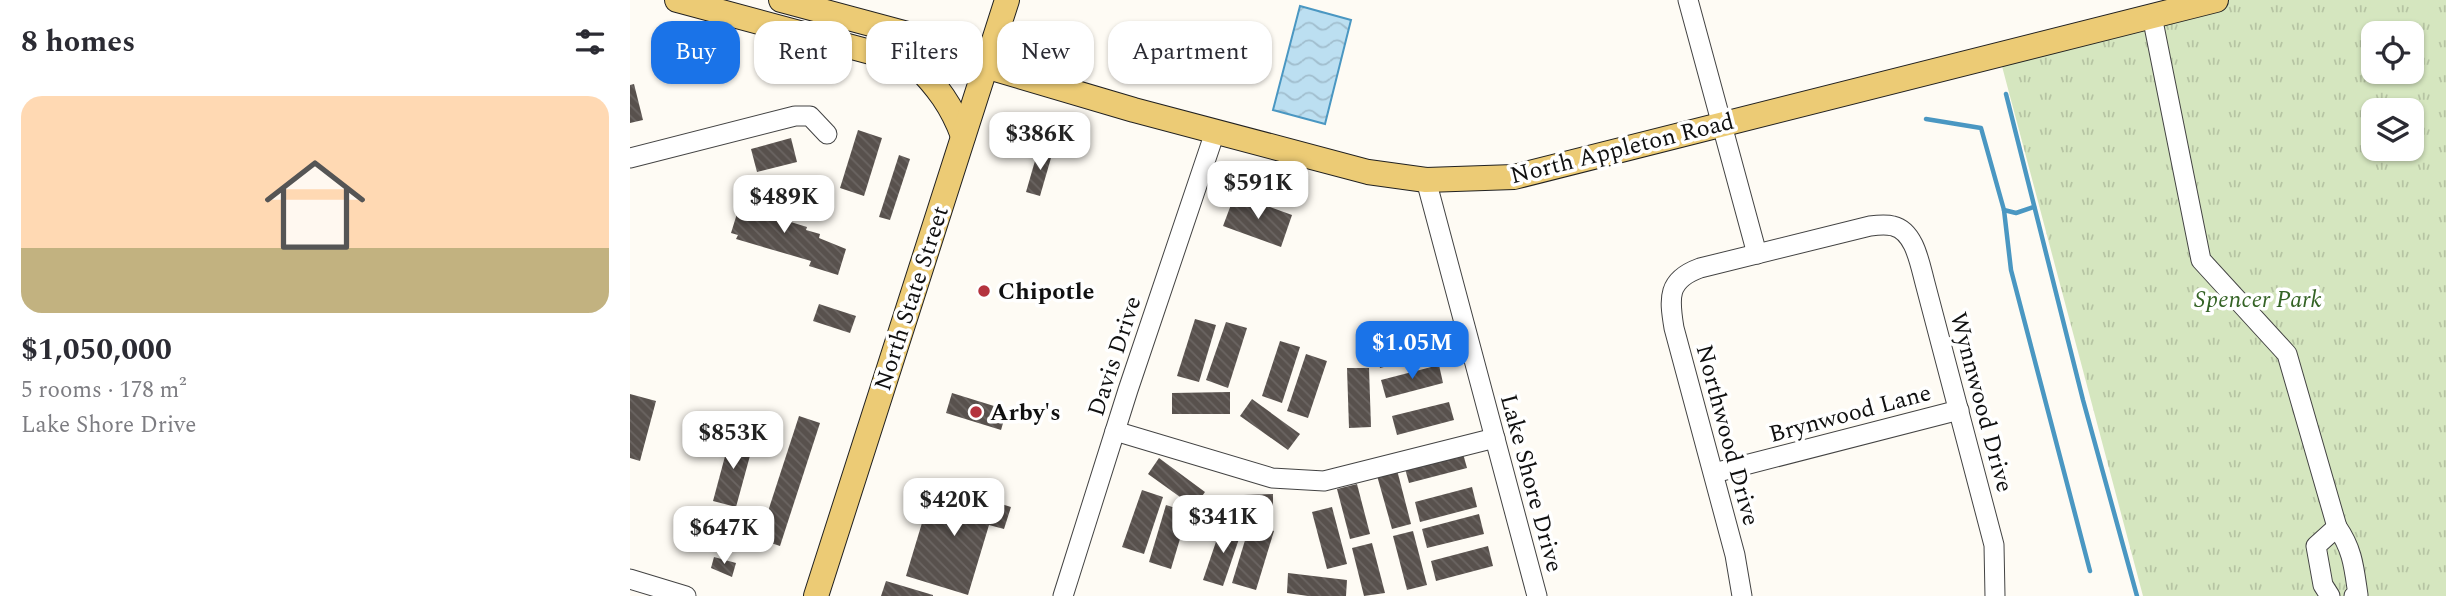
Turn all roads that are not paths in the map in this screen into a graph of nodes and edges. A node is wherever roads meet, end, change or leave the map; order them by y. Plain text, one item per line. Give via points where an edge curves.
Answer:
1 (677, 0) edge
2 (781, 0) edge
3 (1007, 0) edge
4 (1688, 0) edge
5 (2216, 0) edge
6 (2152, 16) junction
7 (866, 51) edge
8 (985, 66) junction
9 (934, 84) edge
10 (1722, 124) junction
11 (1215, 132) junction
12 (827, 134) dead end
13 (963, 136) junction
14 (630, 158) edge
15 (1426, 180) junction
16 (1757, 254) junction
17 (1959, 410) junction
18 (1115, 431) junction
19 (1495, 438) junction
20 (1714, 473) junction
21 (2337, 527) junction
22 (630, 579) edge
23 (686, 596) edge
24 (816, 596) edge
25 (1063, 596) edge
26 (1537, 596) edge
27 (1742, 596) edge
28 (1995, 596) edge
29 (2330, 596) edge
30 (2354, 596) edge

1 - 7 main road
2 - 8 main road via 919,37
3 - 8 main road, North State Street
4 - 10 street
5 - 6 main road, North Appleton Road
6 - 10 main road, North Appleton Road
6 - 21 street via 2201,260 2287,354
8 - 11 main road, North Appleton Road
8 - 13 main road, North State Street
9 - 13 main road via 953,110
10 - 15 main road, North Appleton Road via 1514,177
10 - 16 street
11 - 15 main road, North Appleton Road via 1368,172
11 - 18 street, Davis Drive
12 - 14 street via 810,116 794,116
13 - 24 main road, North State Street
15 - 19 street, Lake Shore Drive
16 - 17 street, Wynnwood Drive via 1870,226 1899,228 1915,248
16 - 20 street, Northwood Drive via 1690,272 1674,286 1670,301
17 - 20 street, Brynwood Lane
17 - 28 street, Wynnwood Drive via 1994,545
18 - 19 street via 1272,478 1324,481
18 - 25 street, Davis Drive
19 - 26 street, Lake Shore Drive
20 - 27 street, Northwood Drive
21 - 29 street via 2316,546 2323,585
21 - 30 street via 2354,566 2358,595
22 - 23 street

